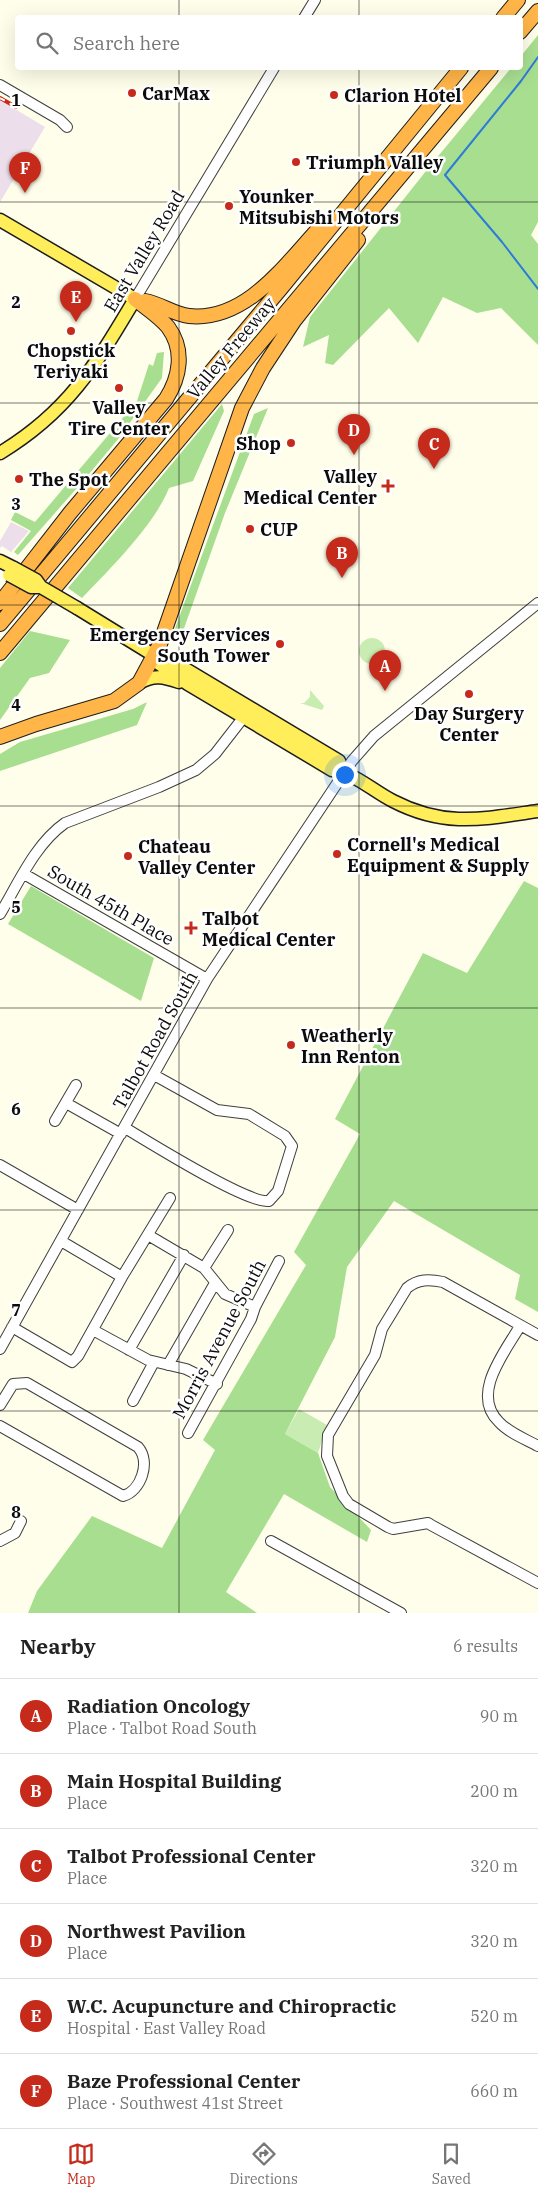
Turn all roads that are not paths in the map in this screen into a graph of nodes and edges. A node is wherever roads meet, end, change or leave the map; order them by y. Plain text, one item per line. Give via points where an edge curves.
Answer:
1 (315, 0) edge
2 (518, 0) edge
3 (538, 1) edge
4 (538, 11) edge
5 (306, 15) edge
6 (506, 15) edge
7 (523, 18) edge
8 (523, 28) edge
9 (273, 70) edge
10 (459, 70) edge
11 (480, 70) edge
12 (489, 70) edge
13 (0, 85) edge
14 (425, 111) junction
15 (67, 127) dead end
16 (414, 160) junction
17 (0, 220) edge
18 (135, 299) junction
19 (0, 453) edge
20 (0, 561) edge
21 (8, 571) edge
22 (0, 603) edge
23 (538, 603) edge
24 (0, 624) edge
25 (0, 645) edge
26 (0, 653) edge
27 (155, 656) junction
28 (139, 683) junction
29 (188, 684) junction
30 (243, 718) junction
31 (0, 737) edge
32 (344, 772) junction
33 (538, 811) edge
34 (24, 874) junction
35 (0, 914) edge
36 (207, 979) junction
37 (154, 1075) junction
38 (76, 1085) dead end
39 (66, 1103) junction
40 (55, 1122) dead end
41 (123, 1131) junction
42 (0, 1164) edge
43 (170, 1198) dead end
44 (78, 1210) junction
45 (228, 1230) dead end
46 (148, 1234) junction
47 (61, 1241) junction
48 (184, 1255) junction
49 (279, 1261) dead end
50 (204, 1268) junction
51 (122, 1276) junction
52 (215, 1283) junction
53 (255, 1307) junction
54 (520, 1326) junction
55 (12, 1327) junction
56 (93, 1330) junction
57 (538, 1336) edge
58 (0, 1349) edge
59 (130, 1350) junction
60 (154, 1362) junction
61 (168, 1365) junction
62 (217, 1384) junction
63 (5, 1386) edge
64 (133, 1401) dead end
65 (0, 1405) edge
66 (0, 1426) edge
67 (188, 1433) dead end
68 (538, 1446) edge
69 (20, 1521) dead end
70 (0, 1541) edge
71 (271, 1541) dead end
72 (538, 1583) edge
73 (401, 1613) edge

1 - 5 street
2 - 6 highway
3 - 7 highway
4 - 8 highway
9 - 18 street, East Valley Road
10 - 14 highway, Valley Freeway
11 - 25 highway
12 - 16 highway, Valley Freeway
13 - 15 street
14 - 18 highway via 402,130 328,218 263,288 247,300 229,310 199,316 184,315
14 - 24 highway, Valley Freeway
16 - 26 highway, Valley Freeway
16 - 27 highway via 406,179 294,321 253,387 230,440
17 - 18 main road
18 - 19 main road, East Valley Road via 72,395 35,430
18 - 22 highway via 172,334 179,356 176,383 166,400 70,513
20 - 21 main road
21 - 27 main road, bridge via 36,580 41,587
23 - 32 street, Talbot Road South via 374,736
27 - 28 highway
27 - 29 main road via 158,663
27 - 32 main road via 162,656 339,761
28 - 29 main road via 148,677 161,676
28 - 31 highway via 114,701
29 - 30 main road
30 - 32 main road via 331,770
30 - 34 street via 215,754 196,770 64,823 50,835
32 - 33 main road via 398,803 441,818 478,820
32 - 36 street, Talbot Road South
34 - 35 street
34 - 36 street, South 45th Place
36 - 37 street, Talbot Road South
37 - 41 street, Talbot Road South
37 - 41 street via 216,1110 249,1114 286,1136 292,1146 278,1191 269,1201 259,1201
38 - 39 street
39 - 40 street
39 - 41 street
41 - 44 street, Talbot Road South
42 - 44 street
43 - 46 street
44 - 47 street, Talbot Road South
45 - 50 street
46 - 48 street
46 - 51 street
47 - 51 street
47 - 55 street, Talbot Road South
48 - 50 street
48 - 59 street
49 - 53 street, Morris Avenue South
50 - 52 street
51 - 56 street
52 - 53 street via 226,1294
52 - 61 street
53 - 62 street, Morris Avenue South via 217,1378
54 - 57 street
54 - 68 street via 489,1383 488,1401 493,1416 508,1430
54 - 72 street via 443,1282 423,1280 412,1284 382,1329 375,1355 328,1435 327,1456 343,1496 353,1507 394,1529 431,1524
55 - 56 street via 72,1362
55 - 58 street, Talbot Road South
56 - 59 street
59 - 60 street
60 - 61 street
60 - 64 street
61 - 62 street via 197,1373
62 - 67 street, Morris Avenue South
63 - 65 street
63 - 66 street via 27,1383 138,1447 144,1457 145,1468 133,1490 123,1496
69 - 70 street via 15,1533
71 - 73 street

